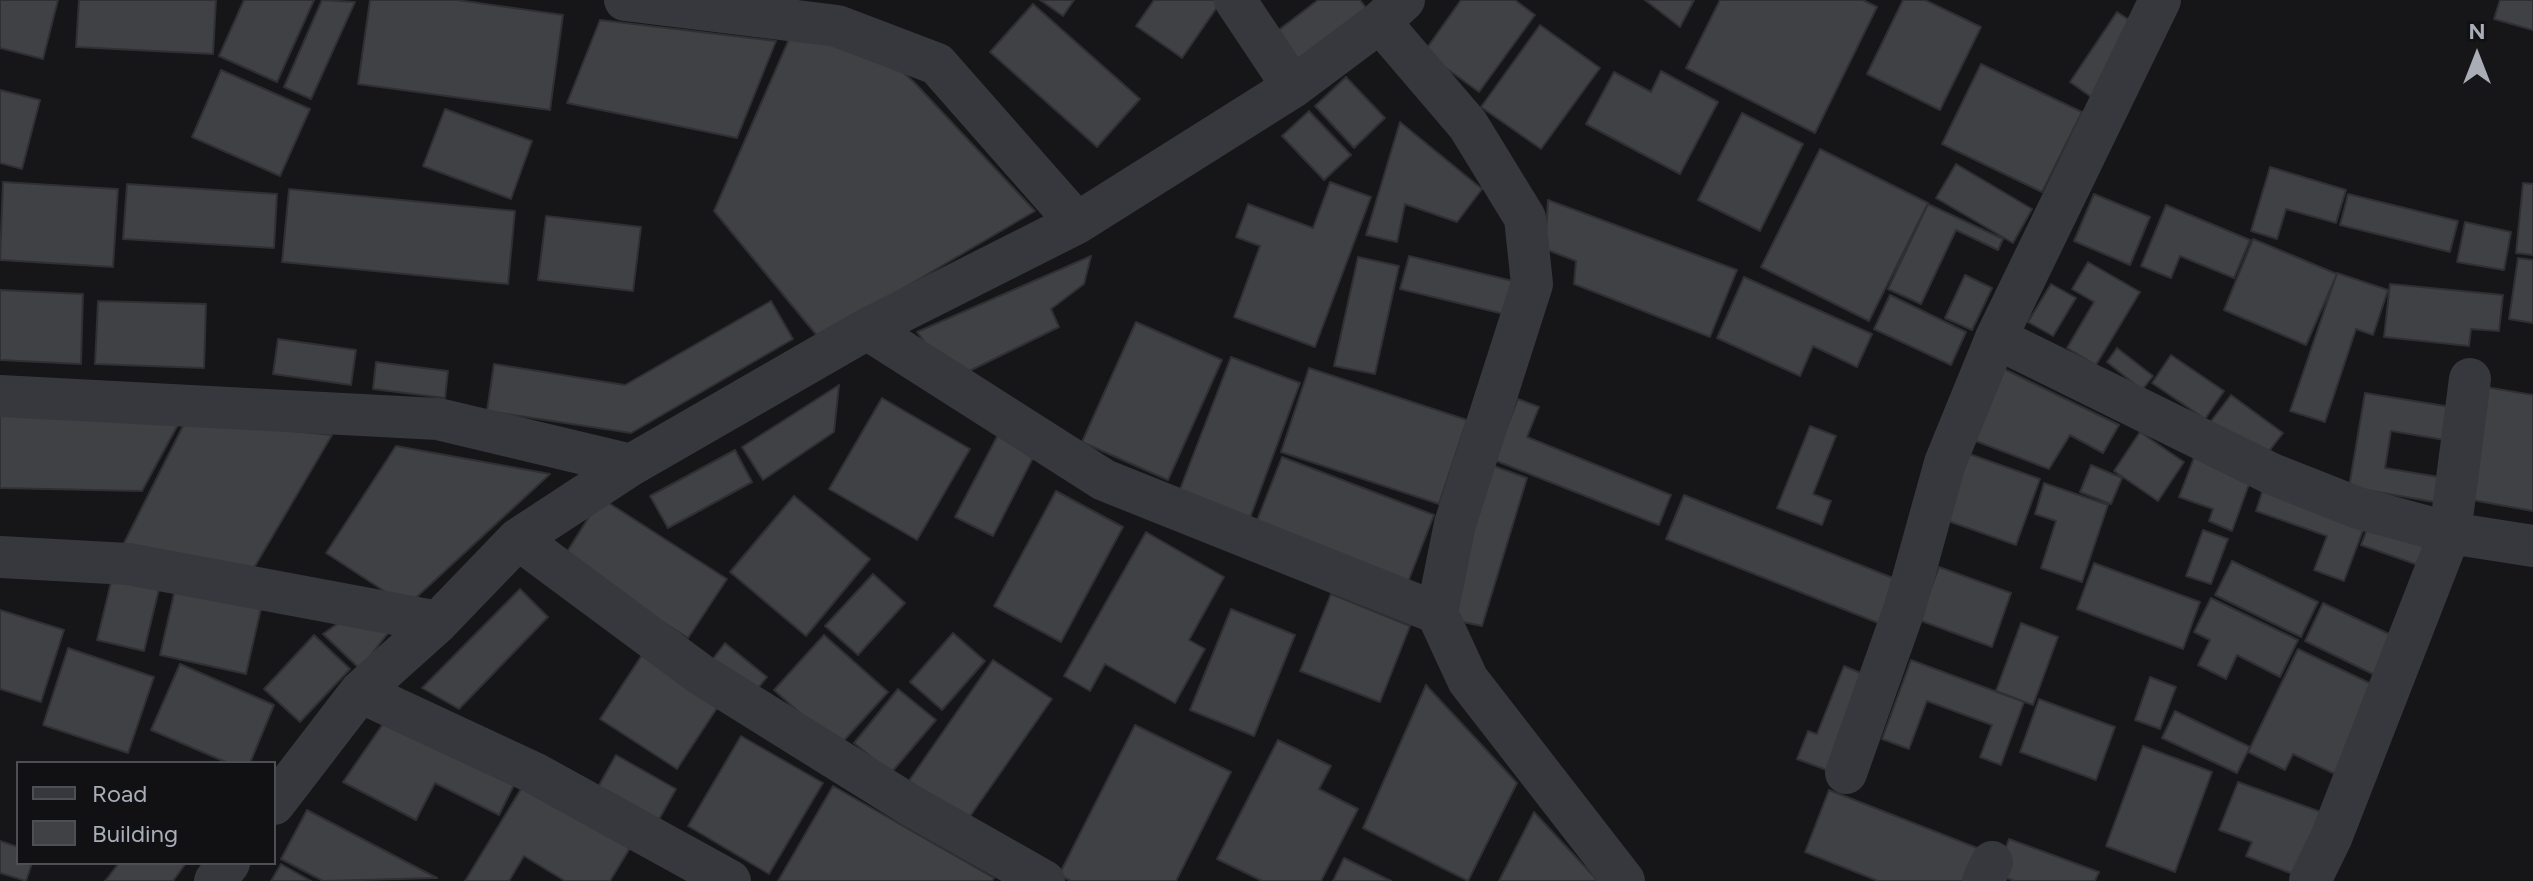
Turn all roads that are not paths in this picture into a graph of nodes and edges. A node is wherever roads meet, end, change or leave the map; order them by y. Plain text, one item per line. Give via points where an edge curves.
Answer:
1 (625, 0) edge
2 (1235, 0) edge
3 (2160, 0) edge
4 (1392, 11) edge
5 (1293, 87) junction
6 (1077, 223) junction
7 (867, 329) junction
8 (1996, 338) junction
9 (2470, 379) dead end
10 (0, 396) edge
11 (631, 465) junction
12 (2450, 533) junction
13 (518, 539) junction
14 (2533, 546) edge
15 (0, 557) edge
16 (1437, 613) junction
17 (438, 622) junction
18 (360, 692) junction
19 (1846, 773) dead end
20 (276, 801) edge
21 (227, 865) edge
22 (215, 881) edge
23 (730, 881) edge
24 (1044, 881) edge
25 (1624, 881) edge
26 (2310, 881) edge

1 - 6 street via 837,26 937,64
2 - 5 street
3 - 8 street
4 - 5 street
4 - 16 street via 1525,218 1532,284 1455,524
5 - 6 street
6 - 7 street
7 - 11 street
7 - 16 street via 1104,480
8 - 12 street via 2272,474 2358,508
8 - 19 street via 1945,463 1905,607
9 - 12 street
10 - 11 street via 438,419
11 - 13 street
12 - 14 street
12 - 26 street
13 - 17 street
13 - 24 street via 700,674
15 - 17 street via 128,564
16 - 25 street via 1468,680
17 - 18 street
18 - 20 street
18 - 23 street via 534,773
21 - 22 street

